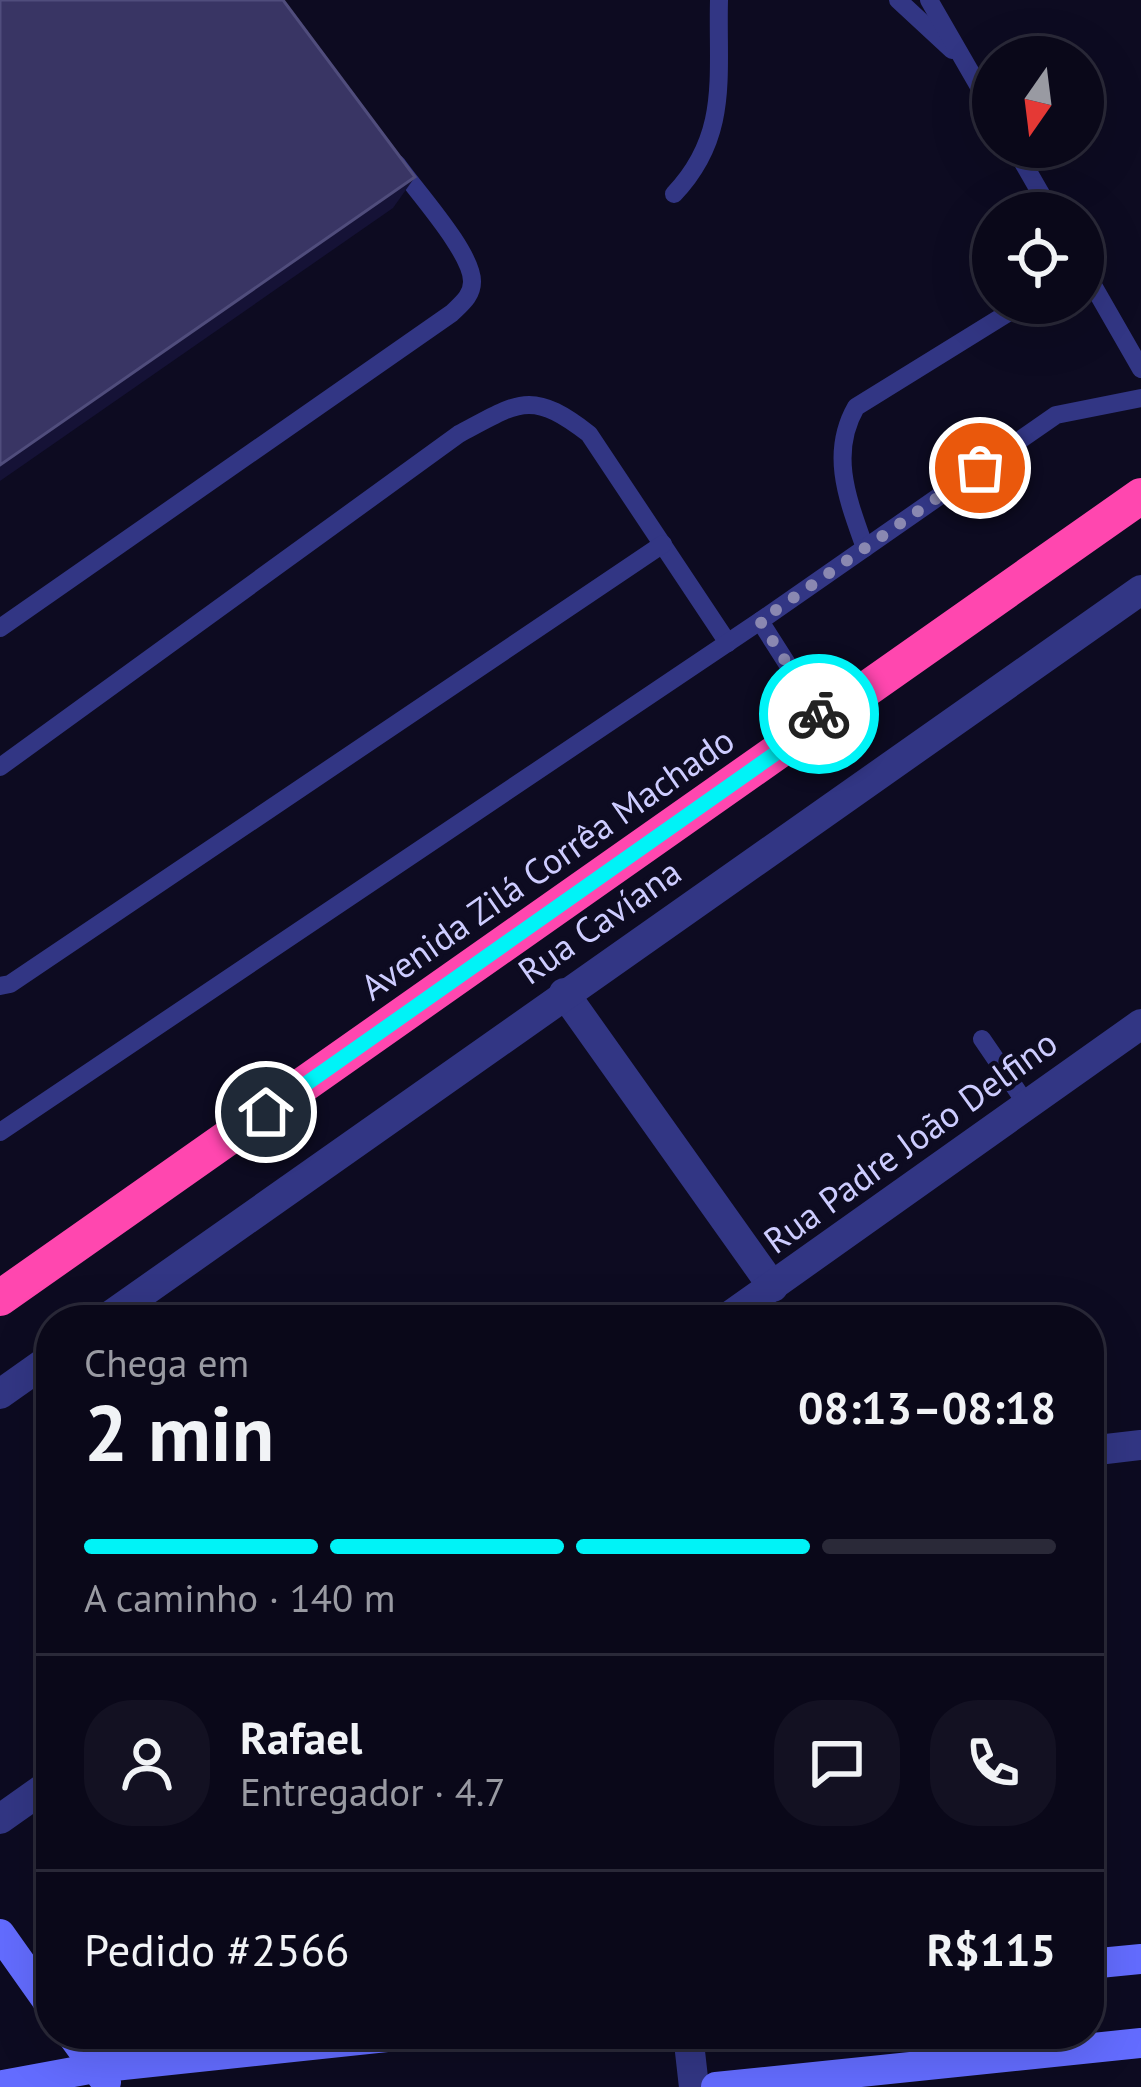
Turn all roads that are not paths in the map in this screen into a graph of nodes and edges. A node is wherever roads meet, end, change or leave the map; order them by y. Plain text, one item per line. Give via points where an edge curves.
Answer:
1 (719, 0) edge
2 (898, 0) edge
3 (929, 0) edge
4 (965, 61) junction
5 (972, 74) edge
6 (387, 151) edge
7 (674, 194) dead end
8 (1104, 299) edge
9 (990, 324) edge
10 (1135, 344) edge
11 (1141, 369) edge
12 (1141, 398) edge
13 (1141, 496) edge
14 (663, 544) junction
15 (865, 548) junction
16 (1141, 590) edge
17 (760, 621) junction
18 (0, 628) edge
19 (728, 643) junction
20 (823, 720) junction
21 (0, 766) edge
22 (0, 986) edge
23 (564, 993) junction
24 (1141, 1024) edge
25 (982, 1039) dead end
26 (1027, 1105) junction
27 (0, 1132) edge
28 (773, 1286) junction
29 (0, 1298) edge
30 (125, 1305) edge
31 (746, 1305) edge
32 (36, 1369) edge
33 (0, 1394) edge
34 (1141, 1445) edge
35 (1104, 1449) edge
36 (36, 1794) edge
37 (0, 1819) edge
38 (0, 1934) edge
39 (1141, 1959) edge
40 (1104, 1963) edge
41 (36, 1985) edge
42 (1141, 2043) edge
43 (1104, 2047) edge
44 (81, 2049) edge
45 (308, 2049) edge
46 (690, 2049) edge
47 (1083, 2049) edge
48 (102, 2078) edge
49 (2, 2085) edge
50 (694, 2087) edge
51 (716, 2087) edge

1 - 7 lane via 712,139
2 - 4 lane
3 - 4 lane
4 - 5 lane
6 - 18 lane via 469,263 468,297
8 - 10 lane
9 - 15 lane via 856,406 842,430 841,460
10 - 11 lane
12 - 15 lane via 1056,415
13 - 20 highway, Avenida Zilá Corrêa Machado
14 - 19 lane
14 - 21 lane via 589,434 556,409 514,405 460,434
14 - 22 lane
15 - 17 lane
16 - 23 street, Rua Cavíana
17 - 19 lane
17 - 20 lane
19 - 27 lane
20 - 29 highway, Avenida Zilá Corrêa Machado
23 - 28 street
23 - 30 street, Rua Cavíana
24 - 26 street, Rua Padre João Delfino
25 - 26 lane
26 - 28 street, Rua Padre João Delfino
28 - 31 street, Rua Padre João Delfino
32 - 33 street
34 - 35 street
36 - 37 street
38 - 41 main road
39 - 40 main road
42 - 43 main road
44 - 48 main road
45 - 48 main road
46 - 50 street
47 - 51 main road
48 - 49 main road

